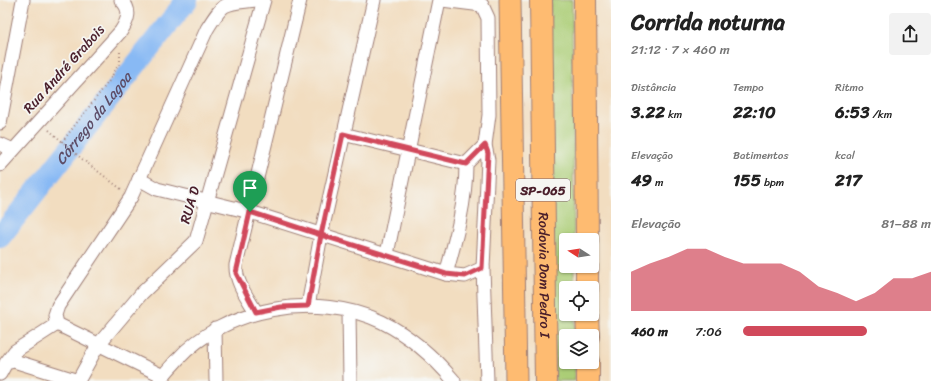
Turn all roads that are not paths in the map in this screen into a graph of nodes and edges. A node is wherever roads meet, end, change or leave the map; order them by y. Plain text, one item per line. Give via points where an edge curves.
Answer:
1 (23, 0) edge
2 (121, 0) edge
3 (256, 0) edge
4 (264, 0) edge
5 (300, 0) edge
6 (374, 0) edge
7 (440, 0) edge
8 (510, 0) edge
9 (540, 0) edge
10 (585, 0) edge
11 (0, 123) edge
12 (343, 134) junction
13 (0, 144) edge
14 (485, 145) junction
15 (13, 150) junction
16 (408, 150) junction
17 (466, 164) junction
18 (0, 165) edge
19 (139, 179) junction
20 (208, 202) junction
21 (250, 212) junction
22 (587, 233) edge
23 (321, 235) junction
24 (387, 254) junction
25 (482, 268) junction
26 (446, 274) junction
27 (308, 306) junction
28 (256, 312) junction
29 (349, 312) junction
30 (57, 324) junction
31 (215, 329) junction
32 (98, 345) junction
33 (3, 368) edge
34 (588, 369) edge
35 (161, 378) edge
36 (486, 378) edge
37 (78, 381) edge
38 (216, 381) edge
39 (350, 381) edge
40 (454, 381) edge
41 (516, 381) edge
42 (546, 381) edge
43 (588, 381) edge

1 - 11 street
2 - 15 street, Rua André Grabois via 129,12 121,31
3 - 19 street via 225,4 218,11 207,29
4 - 20 street, RUA D
5 - 21 street
6 - 12 street
7 - 14 street via 482,5 486,10 489,115
7 - 16 street
8 - 41 highway, SP-065
9 - 42 highway, Rodovia Dom Pedro I / SP-065
10 - 22 highway, SP-065
12 - 16 street
12 - 23 street
13 - 15 street
14 - 17 street
14 - 25 street via 488,160
15 - 18 street, Rua André Grabois
16 - 17 street
16 - 24 street
17 - 26 street via 466,182 457,238
19 - 20 street via 157,189
19 - 30 street via 131,197 58,306
20 - 21 street
20 - 32 street, RUA D via 196,241 142,293
21 - 23 street
21 - 28 street via 236,273
23 - 24 street
23 - 27 street
24 - 26 street
25 - 26 street via 465,276
25 - 36 street
27 - 28 street via 281,307
27 - 29 street
28 - 31 street
29 - 39 street
29 - 40 street via 382,322 419,345
30 - 32 street
30 - 33 street via 15,351
31 - 35 street via 188,348
31 - 38 street
32 - 35 street
32 - 37 street, RUA D
33 - 37 street via 14,361
34 - 43 highway

